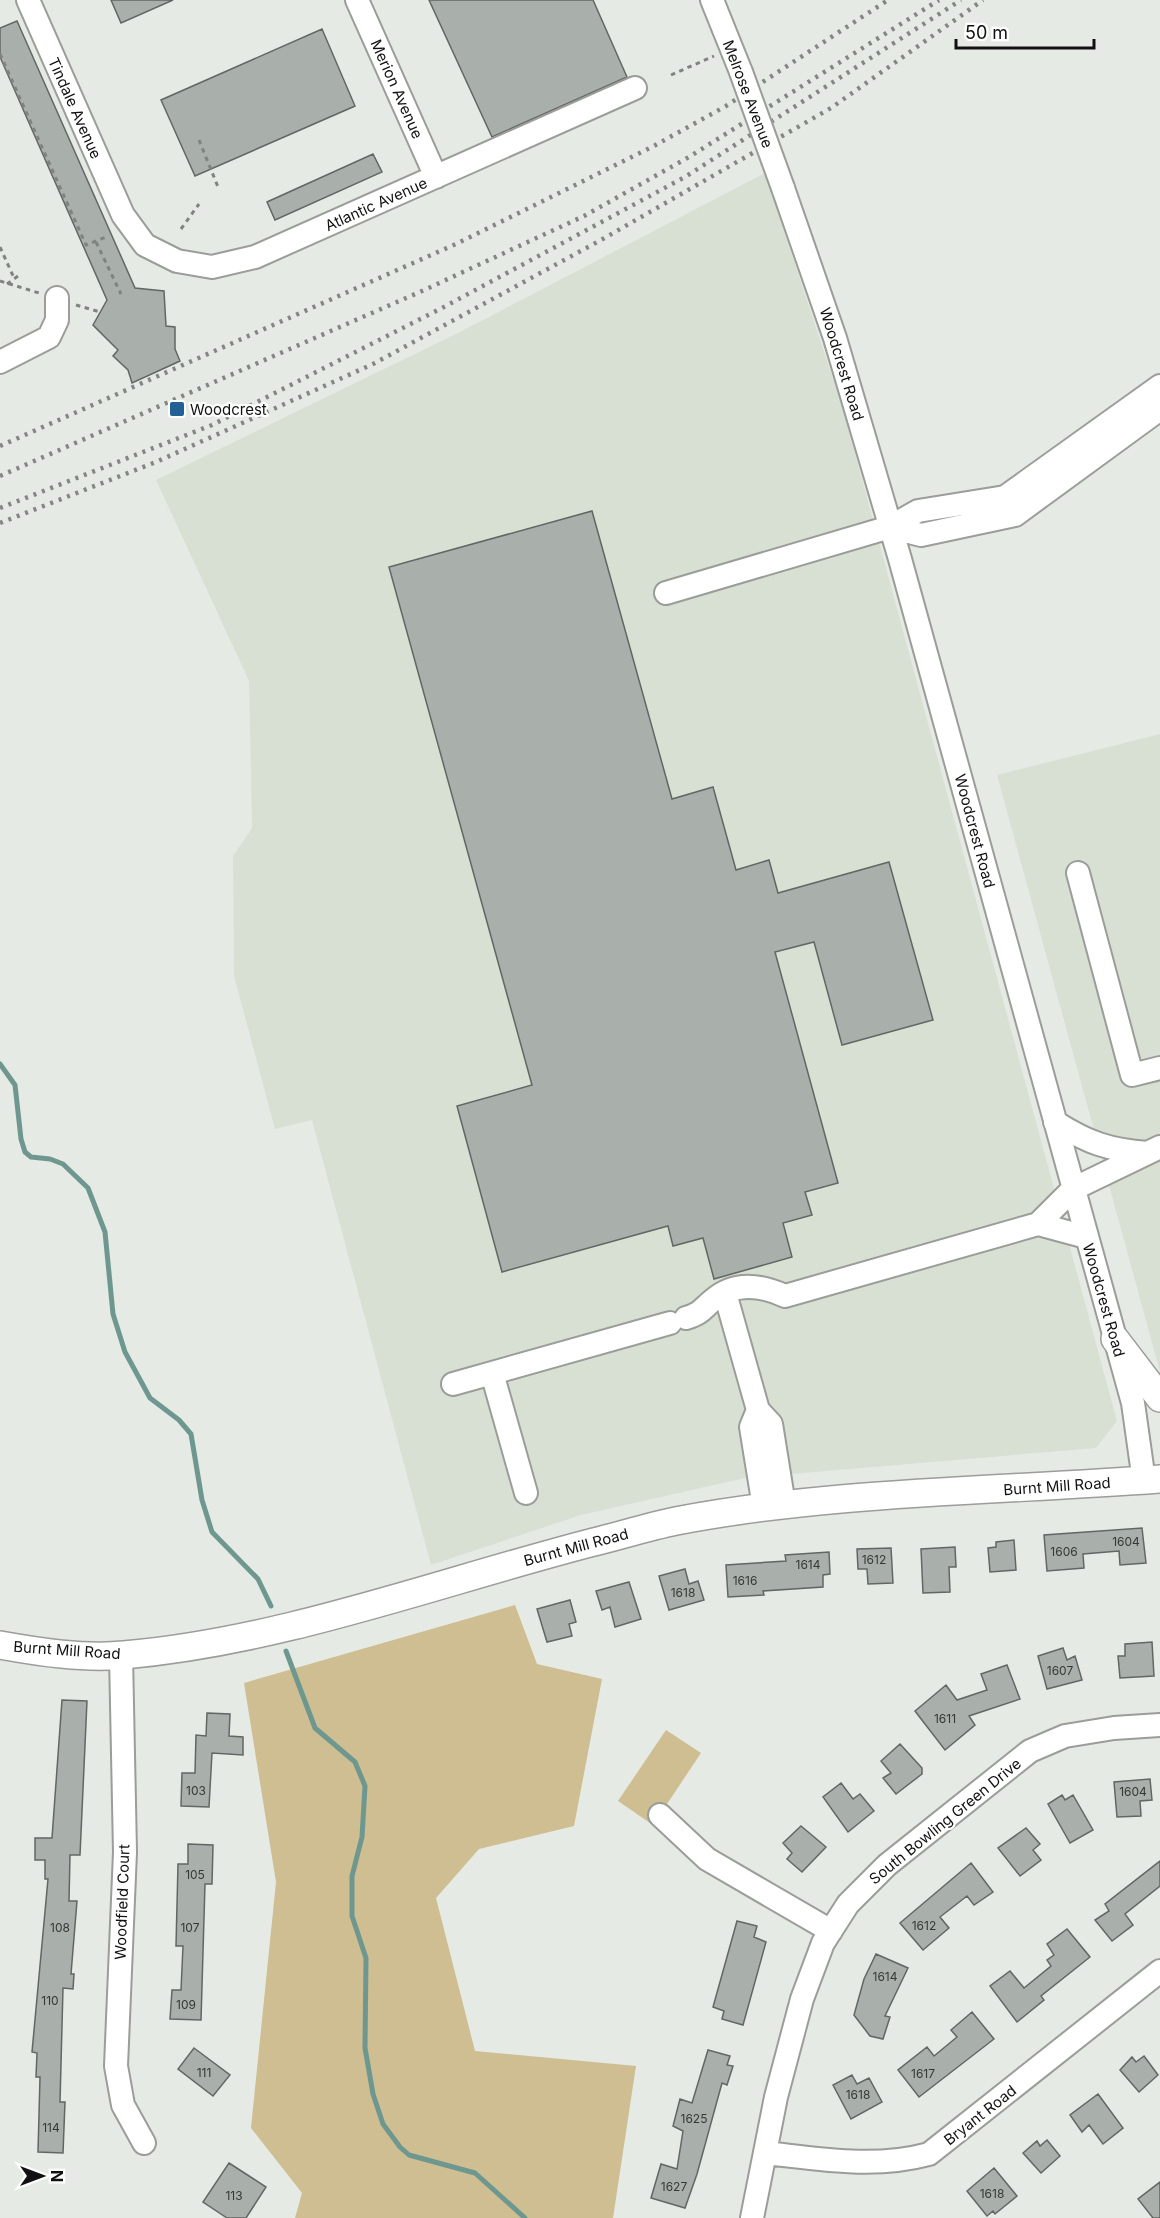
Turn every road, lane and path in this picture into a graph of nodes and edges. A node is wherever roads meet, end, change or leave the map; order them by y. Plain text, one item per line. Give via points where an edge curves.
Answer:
1 (28, 0) edge
2 (357, 0) edge
3 (712, 0) edge
4 (0, 54) edge
5 (716, 55) dead end
6 (671, 75) dead end
7 (635, 88) dead end
8 (199, 140) dead end
9 (436, 177) junction
10 (218, 187) dead end
11 (783, 188) joint
12 (199, 204) dead end
13 (123, 215) joint
14 (181, 229) dead end
15 (106, 237) dead end
16 (96, 241) junction
17 (0, 247) edge
18 (7, 284) dead end
19 (121, 294) dead end
20 (57, 298) dead end
21 (0, 362) edge
22 (1160, 386) edge
23 (1160, 409) edge
24 (890, 527) junction
25 (666, 593) dead end
26 (1078, 873) dead end
27 (1160, 1068) edge
28 (1054, 1122) junction
29 (1154, 1150) edge
30 (1073, 1189) junction
31 (1038, 1224) junction
32 (1086, 1237) junction
33 (725, 1293) junction
34 (1115, 1339) junction
35 (492, 1373) junction
36 (453, 1383) dead end
37 (1160, 1398) edge
38 (1152, 1480) edge
39 (526, 1493) dead end
40 (774, 1506) junction
41 (0, 1645) edge
42 (121, 1655) junction
43 (1160, 1725) edge
44 (660, 1815) dead end
45 (831, 1931) junction
46 (1160, 1971) edge
47 (144, 2143) dead end
48 (765, 2153) junction
49 (752, 2218) edge

1 - 13 street, Tindale Avenue
2 - 9 street, Merion Avenue
3 - 11 street, Melrose Avenue, bridge
4 - 16 path via 86,245
5 - 6 path
7 - 9 street, Atlantic Avenue
8 - 10 path
9 - 13 street, Atlantic Avenue via 255,257 212,267 177,261 145,245
11 - 24 street, Woodcrest Road via 835,338
12 - 14 path
15 - 16 path
16 - 19 path
17 - 18 path via 16,277
20 - 21 street via 57,320 49,337
22 - 24 street via 1005,497 918,511
23 - 24 street via 1015,515 921,535
24 - 25 street
24 - 28 street, Woodcrest Road
26 - 27 street via 1132,1075
28 - 29 street via 1083,1140 1104,1147
28 - 30 street, Woodcrest Road
29 - 30 street
30 - 31 street
30 - 32 street, Woodcrest Road
31 - 32 street
31 - 33 street via 785,1296 768,1288 749,1286
32 - 34 street, Woodcrest Road
33 - 35 street via 700,1314
33 - 40 street via 758,1410 751,1427
34 - 37 main road
34 - 38 street, Woodcrest Road
35 - 36 street
35 - 39 street
38 - 40 main road, Burnt Mill Road
40 - 42 main road, Burnt Mill Road via 674,1522 307,1622 208,1643
41 - 42 main road, Burnt Mill Road via 37,1652
42 - 47 street, Woodfield Court via 125,1852 116,2066 123,2105
43 - 45 street, South Bowling Green Drive via 1065,1737 1030,1751 887,1865 848,1904
44 - 45 street via 707,1859
45 - 48 street, South Bowling Green Drive via 802,1999
46 - 48 street, Bryant Road via 929,2154 902,2161 860,2163
48 - 49 street, South Bowling Green Drive

